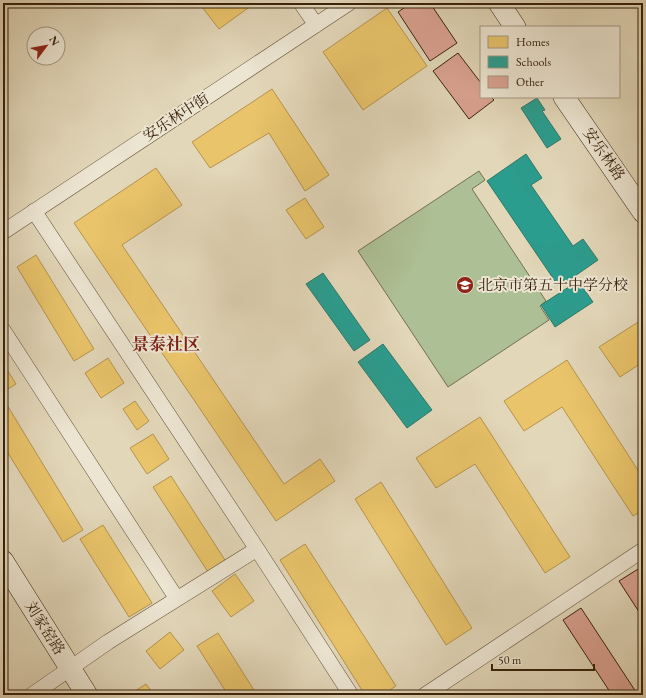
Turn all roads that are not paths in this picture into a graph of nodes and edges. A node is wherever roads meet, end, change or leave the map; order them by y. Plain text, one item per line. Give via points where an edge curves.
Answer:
1 (301, 3) edge
2 (349, 3) edge
3 (498, 3) edge
4 (316, 25) junction
5 (514, 26) edge
6 (565, 98) edge
7 (34, 211) junction
8 (643, 212) edge
9 (3, 232) edge
10 (3, 330) edge
11 (257, 549) junction
12 (643, 550) edge
13 (3, 561) edge
14 (177, 599) junction
15 (70, 668) junction
16 (32, 695) edge
17 (87, 695) edge
18 (351, 695) edge
19 (425, 695) edge

1 - 4 street
2 - 4 street, 安乐林中街
3 - 5 street
4 - 7 street, 安乐林中街
6 - 8 street, 安乐林路
7 - 9 street, 安乐林中街
7 - 11 street
10 - 14 street
11 - 14 street
11 - 18 street
12 - 19 street
13 - 15 street, 刘家窑路
14 - 15 street
15 - 16 street
15 - 17 street, 刘家窑路

